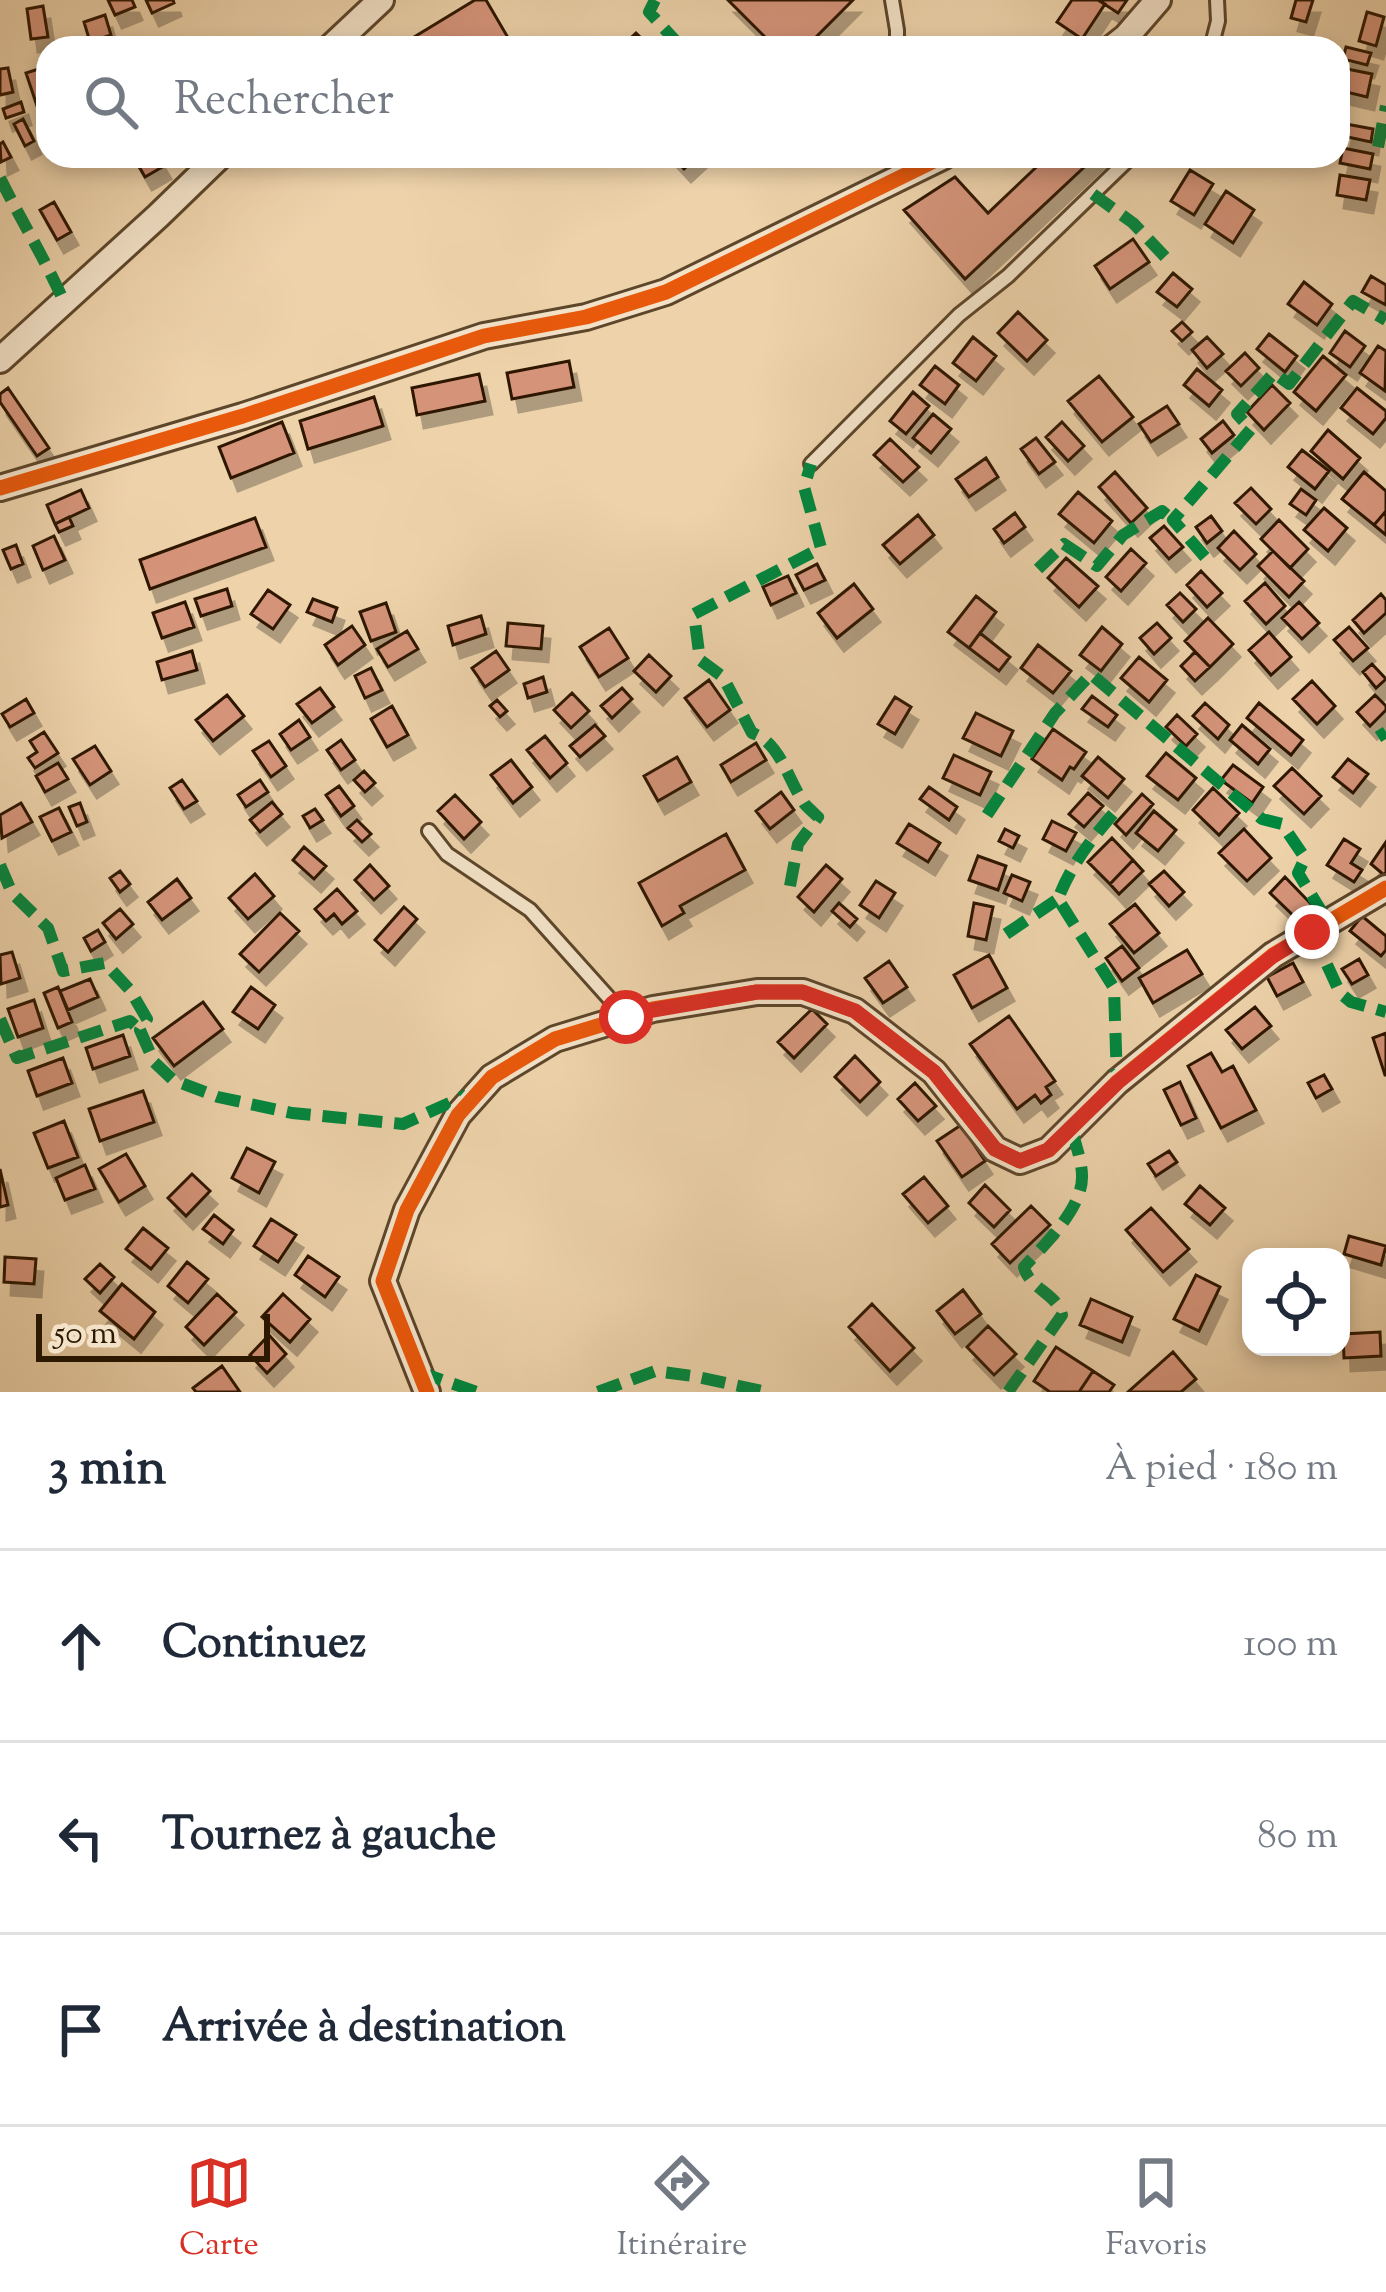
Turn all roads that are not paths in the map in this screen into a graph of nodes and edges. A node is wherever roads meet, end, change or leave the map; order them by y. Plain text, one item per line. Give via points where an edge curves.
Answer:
1 (381, 0) edge
2 (892, 0) edge
3 (1158, 0) edge
4 (1217, 0) edge
5 (343, 36) edge
6 (897, 36) edge
7 (1127, 36) edge
8 (1214, 36) edge
9 (208, 168) edge
10 (919, 168) edge
11 (1120, 168) edge
12 (0, 360) edge
13 (811, 464) dead end
14 (0, 488) edge
15 (429, 831) dead end
16 (1386, 888) edge
17 (626, 1017) junction
18 (427, 1392) edge

1 - 5 street
2 - 6 lane
3 - 7 street
4 - 8 lane
9 - 12 street
10 - 14 street via 666,292 484,336
11 - 13 lane
15 - 17 lane via 447,854 530,910
16 - 17 street via 1273,956 1048,1150 1020,1161 995,1149 934,1072 855,1011 802,992 757,992
17 - 18 street via 555,1039 492,1077 458,1115 407,1210 383,1281

